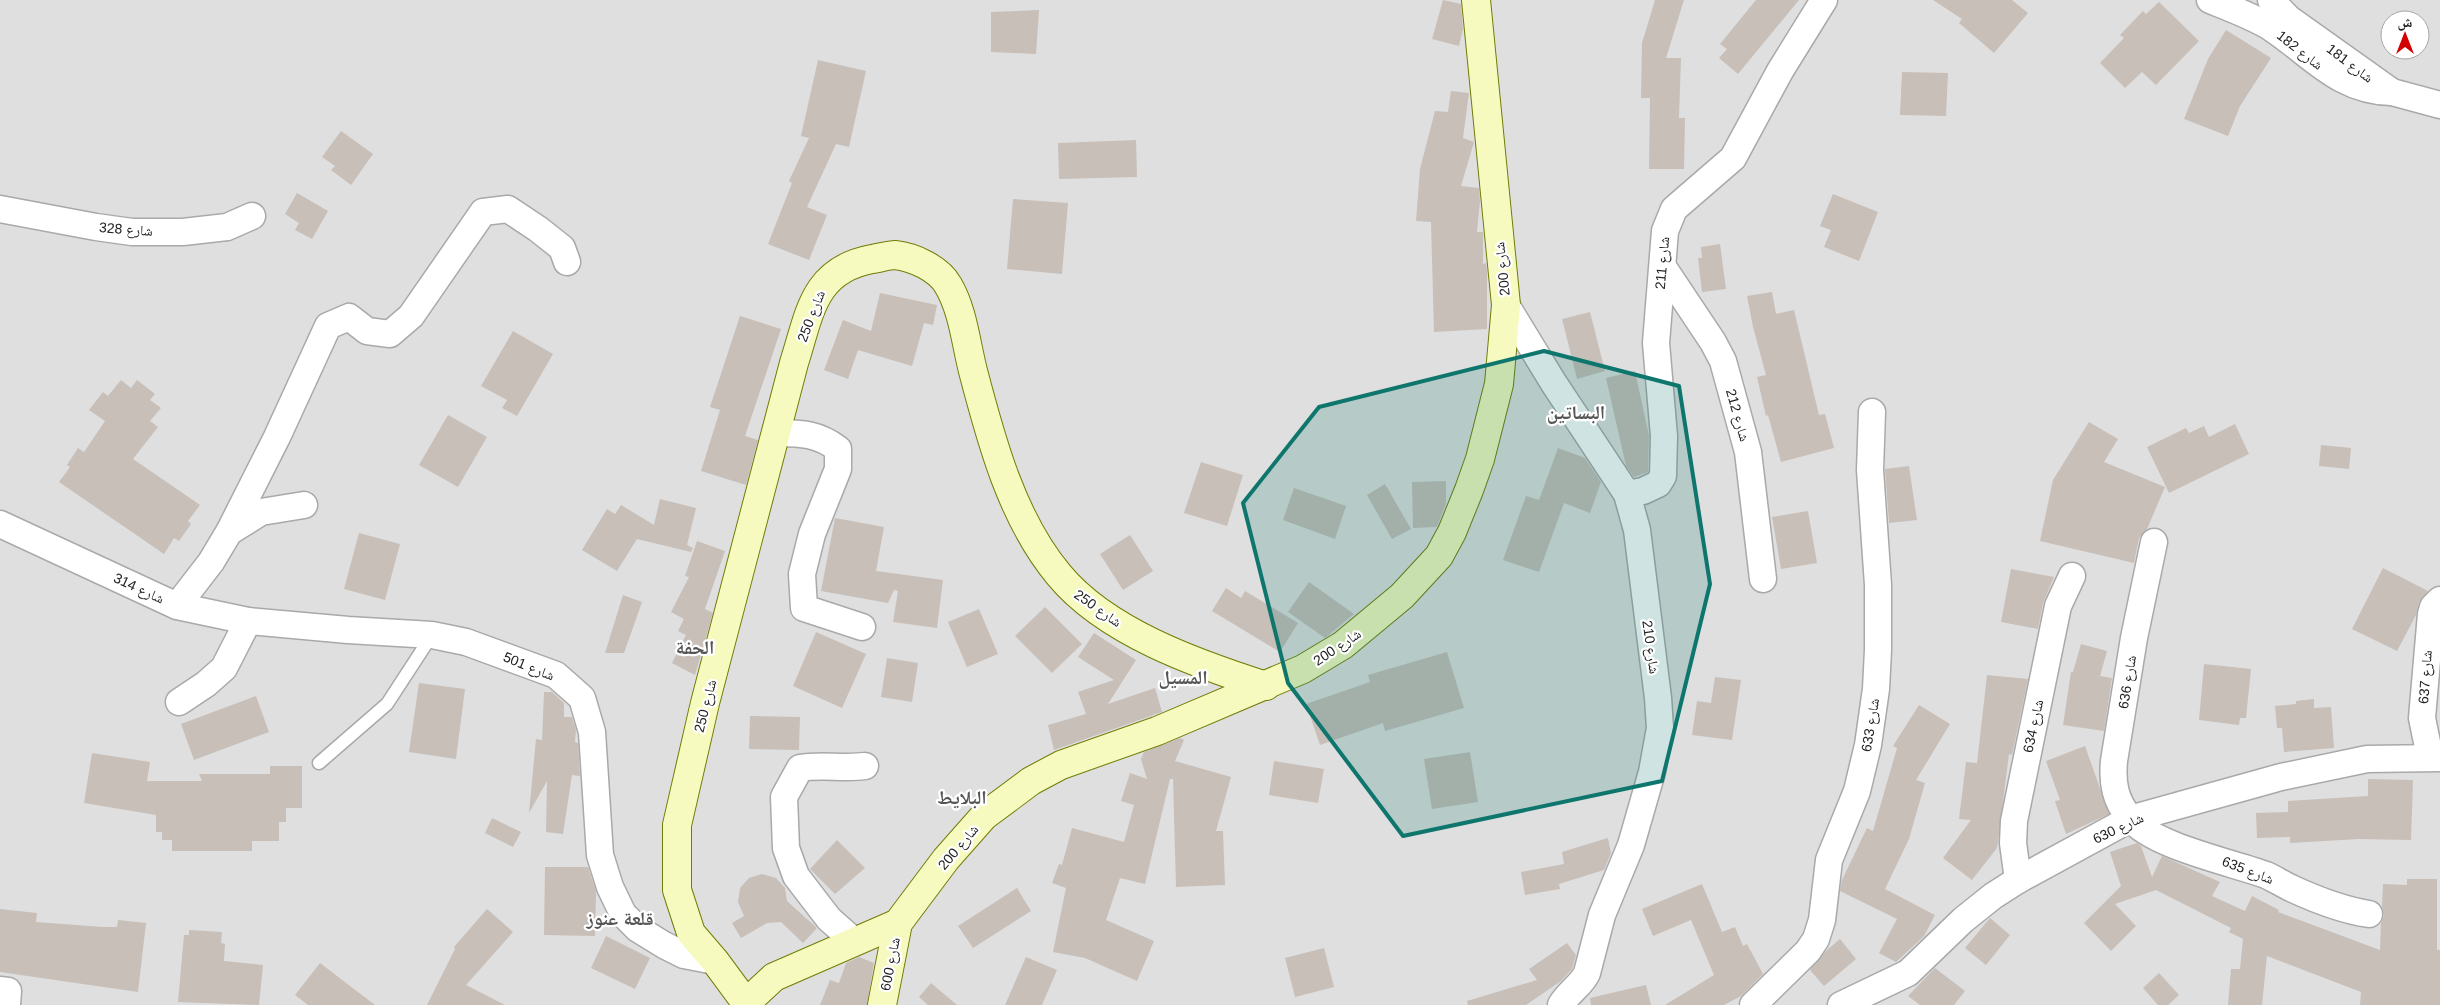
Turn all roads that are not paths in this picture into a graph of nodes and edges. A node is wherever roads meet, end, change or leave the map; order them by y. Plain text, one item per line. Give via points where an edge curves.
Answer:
1 (1476, 0) edge
2 (1824, 0) edge
3 (2210, 0) edge
4 (2271, 0) edge
5 (2392, 92) junction
6 (2440, 105) edge
7 (0, 208) edge
8 (252, 216) dead end
9 (567, 262) dead end
10 (1663, 267) junction
11 (1506, 305) junction
12 (1872, 412) dead end
13 (778, 432) junction
14 (1627, 494) junction
15 (304, 505) dead end
16 (0, 524) edge
17 (229, 532) junction
18 (2154, 542) dead end
19 (2072, 576) dead end
20 (1763, 580) dead end
21 (2440, 600) edge
22 (177, 606) junction
23 (248, 621) junction
24 (862, 627) dead end
25 (432, 635) junction
26 (1266, 686) junction
27 (179, 702) dead end
28 (2435, 758) edge
29 (319, 763) dead end
30 (865, 766) dead end
31 (2130, 819) junction
32 (2018, 880) junction
33 (2369, 914) dead end
34 (898, 923) junction
35 (855, 942) junction
36 (715, 961) junction
37 (0, 990) edge
38 (746, 1004) edge
39 (7, 1005) edge
40 (882, 1005) edge
41 (1561, 1005) edge
42 (1753, 1005) edge
43 (1841, 1005) edge

1 - 11 main road, شارع 200
2 - 10 street, شارع 211 via 1780,71 1733,158 1674,209 1664,231
3 - 5 street, شارع 182 via 2269,26 2333,76 2376,92
4 - 5 street, شارع 181 via 2288,18
5 - 6 street, شارع 181
7 - 8 street, شارع 328 via 96,228 132,232 183,232 227,227
9 - 17 street via 562,248 508,209 483,212 411,316 390,334 367,331 349,317 328,326
10 - 14 street, شارع 211 via 1656,343 1664,436 1663,476 1658,484
10 - 20 street, شارع 212 via 1723,360 1748,452
11 - 14 street, شارع 210
11 - 26 main road, شارع 200 via 1495,403 1466,498 1439,556 1402,596 1343,646
12 - 42 street, شارع 633 via 1870,470 1878,634 1876,689 1868,745 1857,791 1828,860 1822,920 1816,939
13 - 24 street via 824,438 838,449 838,468 812,534 802,574 804,608
13 - 26 main road, شارع 250 via 794,363 812,308 824,284 852,263 895,255 928,265 948,284 958,309 986,422 1003,468 1028,527 1058,574 1107,617 1160,646
13 - 36 main road, شارع 250 via 705,703 677,825 677,890 691,933
14 - 41 street, شارع 210 via 1637,530 1660,728 1631,845 1602,915 1587,973 1584,981 1568,994
15 - 17 street, شارع 314 via 261,512
16 - 22 street, شارع 314
17 - 22 street, شارع 314 via 211,562
18 - 31 street, شارع 636 via 2134,638 2112,778 2117,799
19 - 32 street, شارع 634 via 2058,606 2014,821
21 - 28 street, شارع 637 via 2430,614 2422,718
22 - 23 street, شارع 501
23 - 25 street, شارع 501
23 - 27 street via 224,668
25 - 29 lane via 387,704
25 - 36 street, شارع 501 via 466,642 556,676 582,698 592,732 600,855 623,914 664,945 684,955
26 - 34 main road, شارع 200 via 1157,731 1061,765 1030,781 984,816 946,859
28 - 31 street, شارع 630 via 2367,759 2344,763
30 - 35 street via 800,768 784,797 786,848 796,876 829,919
31 - 32 street, شارع 630
31 - 33 street, شارع 635 via 2155,837 2268,876 2315,899
32 - 43 street, شارع 630 via 1974,909 1908,973
34 - 35 main road, شارع 200
34 - 40 main road, شارع 600
35 - 38 main road, شارع 200 via 774,976
36 - 38 main road, شارع 250
37 - 39 street via 8,991

